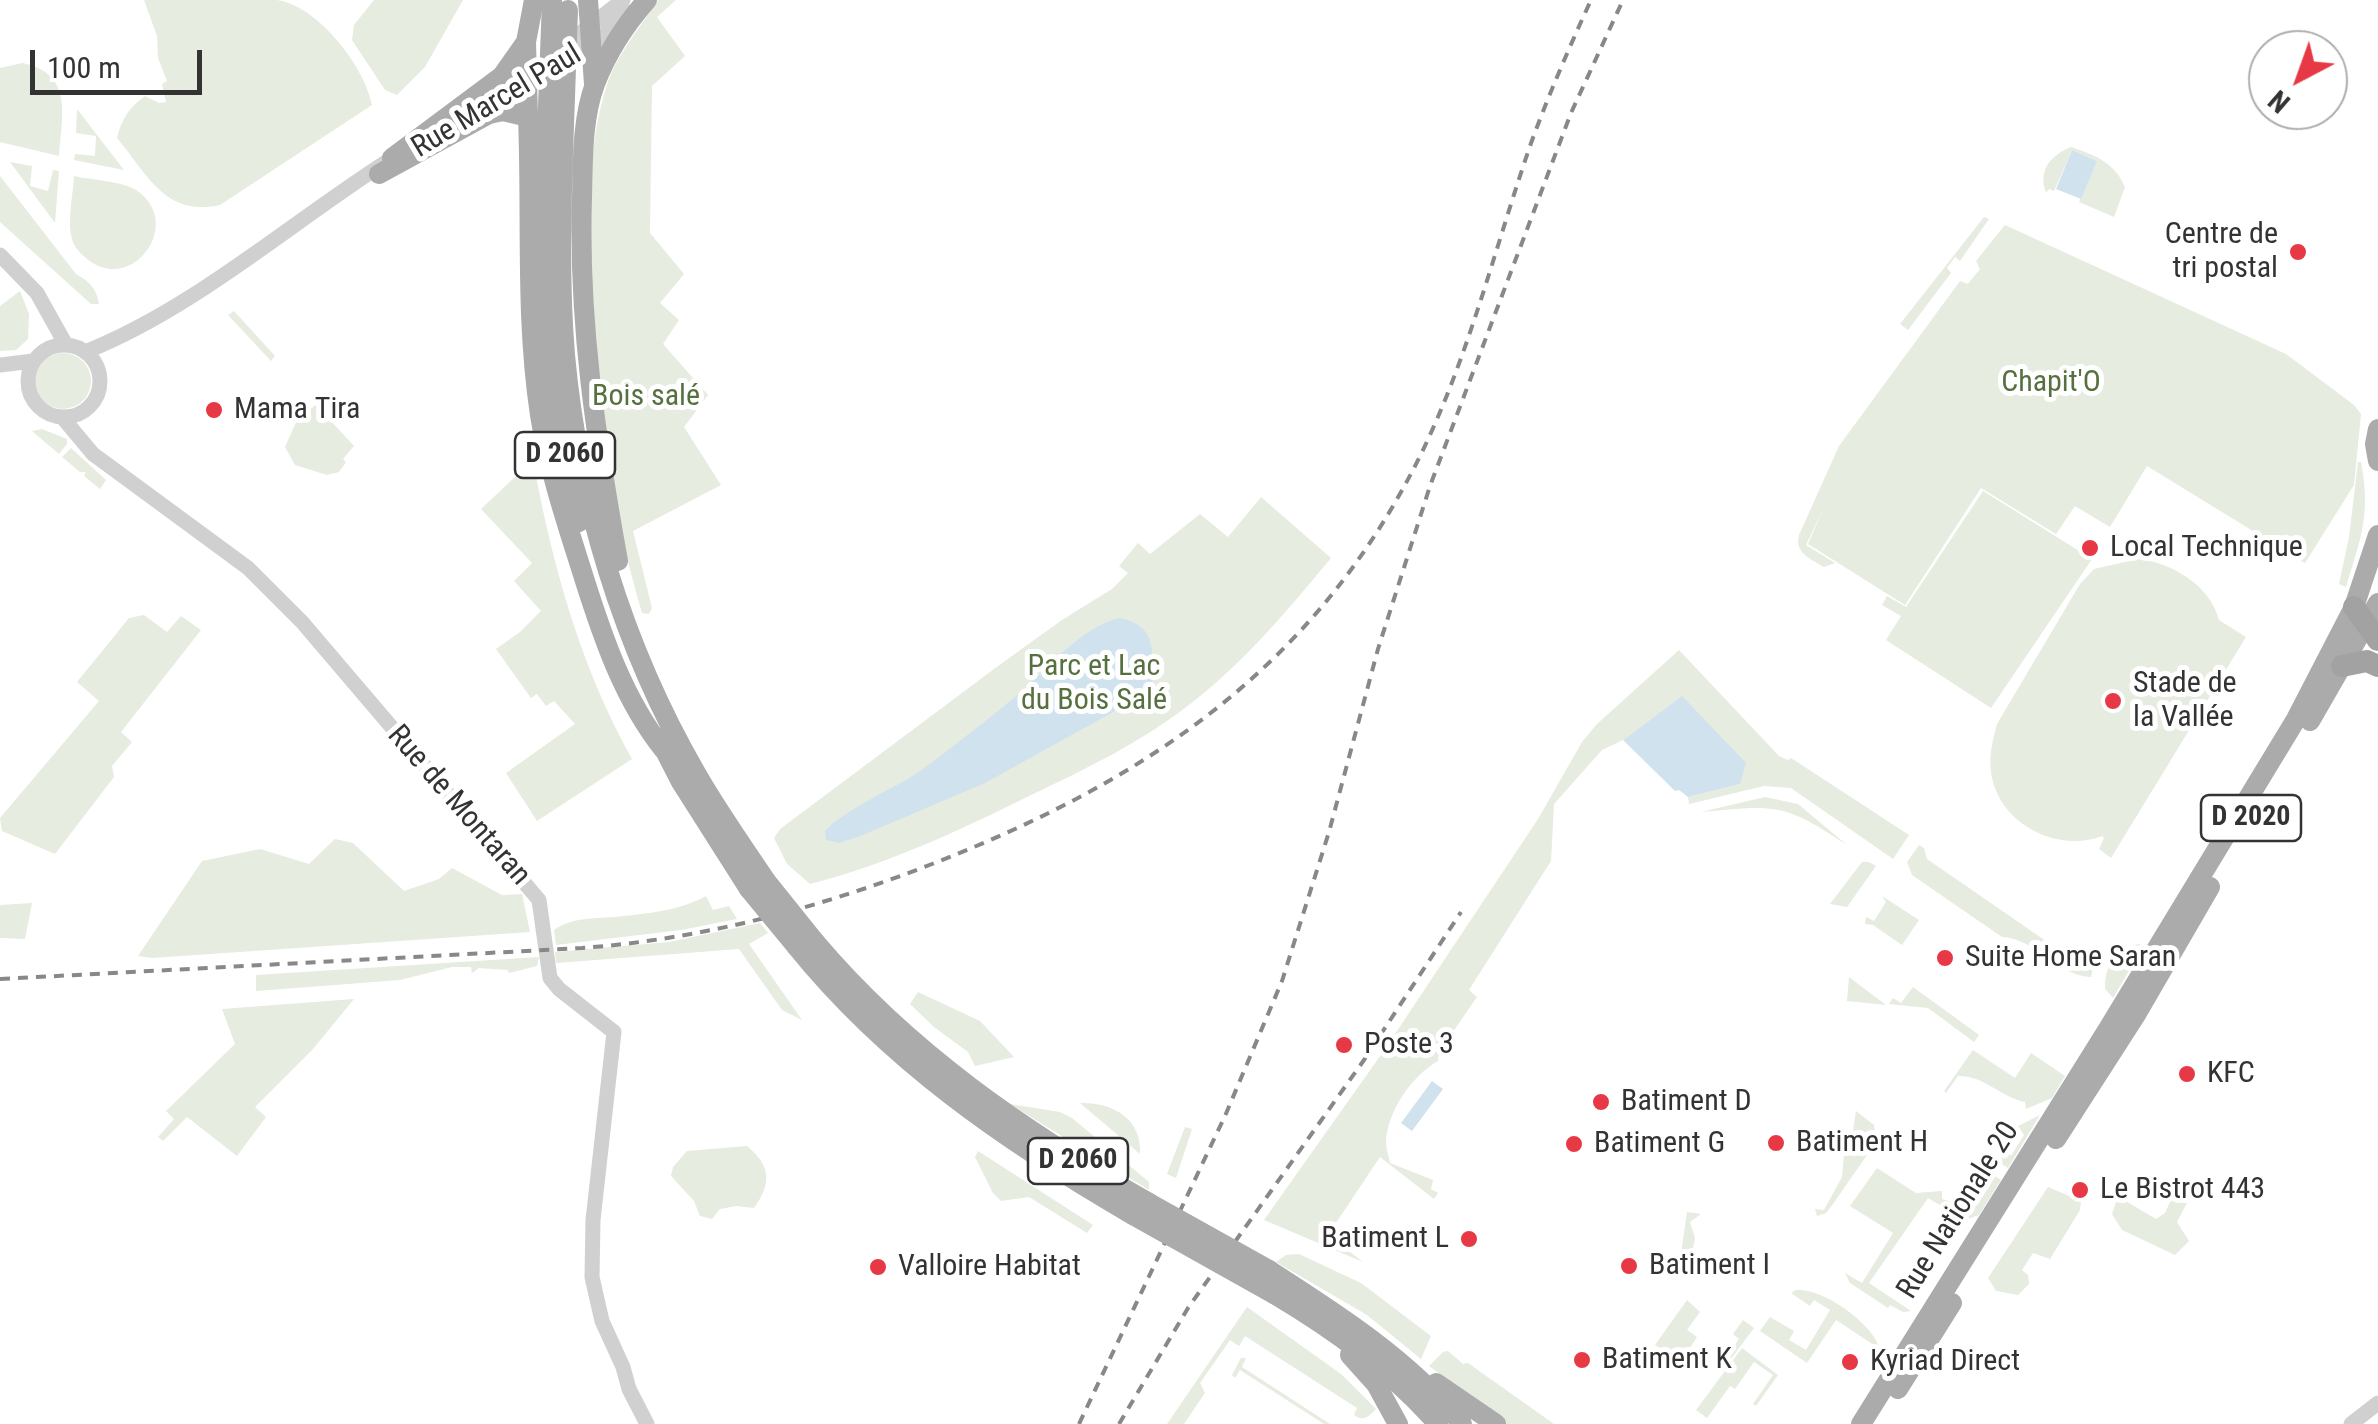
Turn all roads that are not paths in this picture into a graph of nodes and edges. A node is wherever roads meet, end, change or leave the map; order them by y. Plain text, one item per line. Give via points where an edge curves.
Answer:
1 (534, 0) edge
2 (588, 0) edge
3 (623, 0) edge
4 (644, 0) edge
5 (562, 3) edge
6 (589, 38) junction
7 (526, 42) junction
8 (526, 79) junction
9 (594, 86) junction
10 (557, 102) junction
11 (528, 117) junction
12 (385, 166) junction
13 (0, 256) edge
14 (46, 313) junction
15 (124, 336) junction
16 (66, 345) junction
17 (85, 352) junction
18 (39, 356) junction
19 (0, 368) edge
20 (98, 371) junction
21 (28, 384) junction
22 (84, 410) junction
23 (62, 416) junction
24 (2378, 429) edge
25 (92, 454) junction
26 (2378, 461) edge
27 (2378, 535) edge
28 (2372, 614) edge
29 (639, 655) junction
30 (2342, 666) junction
31 (2378, 666) edge
32 (664, 750) junction
33 (688, 777) junction
34 (806, 944) junction
35 (2133, 1005) junction
36 (2115, 1034) junction
37 (1141, 1209) junction
38 (1388, 1373) junction
39 (1434, 1395) junction
40 (2378, 1403) edge
41 (647, 1424) edge
42 (1398, 1424) edge
43 (1438, 1424) edge
44 (1462, 1424) edge
45 (1496, 1424) edge
46 (1861, 1424) edge
47 (1876, 1424) edge
48 (2351, 1424) edge

1 - 7 main road
2 - 6 main road
3 - 6 street, Rue Marcel Paul
4 - 6 street, Rue Marcel Paul
4 - 9 main road
5 - 10 main road, D 2060, bridge
6 - 8 street, Rue Marcel Paul
6 - 9 main road
7 - 8 main road
7 - 12 main road via 493,84
8 - 11 main road
8 - 12 street, Rue Marcel Paul
9 - 29 main road via 583,156 582,311 594,419
10 - 29 main road, D 2060 via 562,306 573,418 596,524
10 - 32 main road, D 2060 via 546,302 564,451 606,613
11 - 12 main road via 489,114
11 - 32 main road via 530,317 552,476 616,668
12 - 15 street, Rue Marcel Paul
13 - 14 street
14 - 16 street
14 - 18 street
15 - 17 street, Rue Marcel Paul
15 - 20 street, Rue Marcel Paul
16 - 17 street
16 - 18 street, Rue de Montaran
17 - 20 street
18 - 19 street, Rue de Montaran
18 - 21 street
19 - 21 street, Rue de Montaran
20 - 22 street via 96,397
21 - 23 street, Rue de Montaran via 38,406
22 - 23 street
22 - 25 street
23 - 25 street, Rue de Montaran
24 - 26 main road
25 - 41 street, Rue de Montaran via 260,578 539,900 550,978 614,1032 592,1220 592,1276 628,1390
27 - 28 main road, D 2020
28 - 30 main road, D 2020
28 - 35 main road, D 2020 via 2295,721
29 - 33 main road, D 2060
30 - 31 highway
30 - 35 main road, D 2020
32 - 33 main road, D 2060
33 - 34 main road, D 2060, bridge via 758,885
34 - 37 main road, D 2060 via 934,1060
34 - 37 main road, D 2060 via 827,985 902,1057 1055,1170
35 - 36 main road
36 - 46 main road, Rue Nationale 20
36 - 47 main road, Rue Nationale 20
37 - 38 main road, D 2060, bridge via 1323,1324 1351,1356
37 - 38 main road, D 2060, bridge via 1269,1270 1330,1308
38 - 39 main road
38 - 42 main road
39 - 43 main road
39 - 44 main road
39 - 45 main road
40 - 48 street

